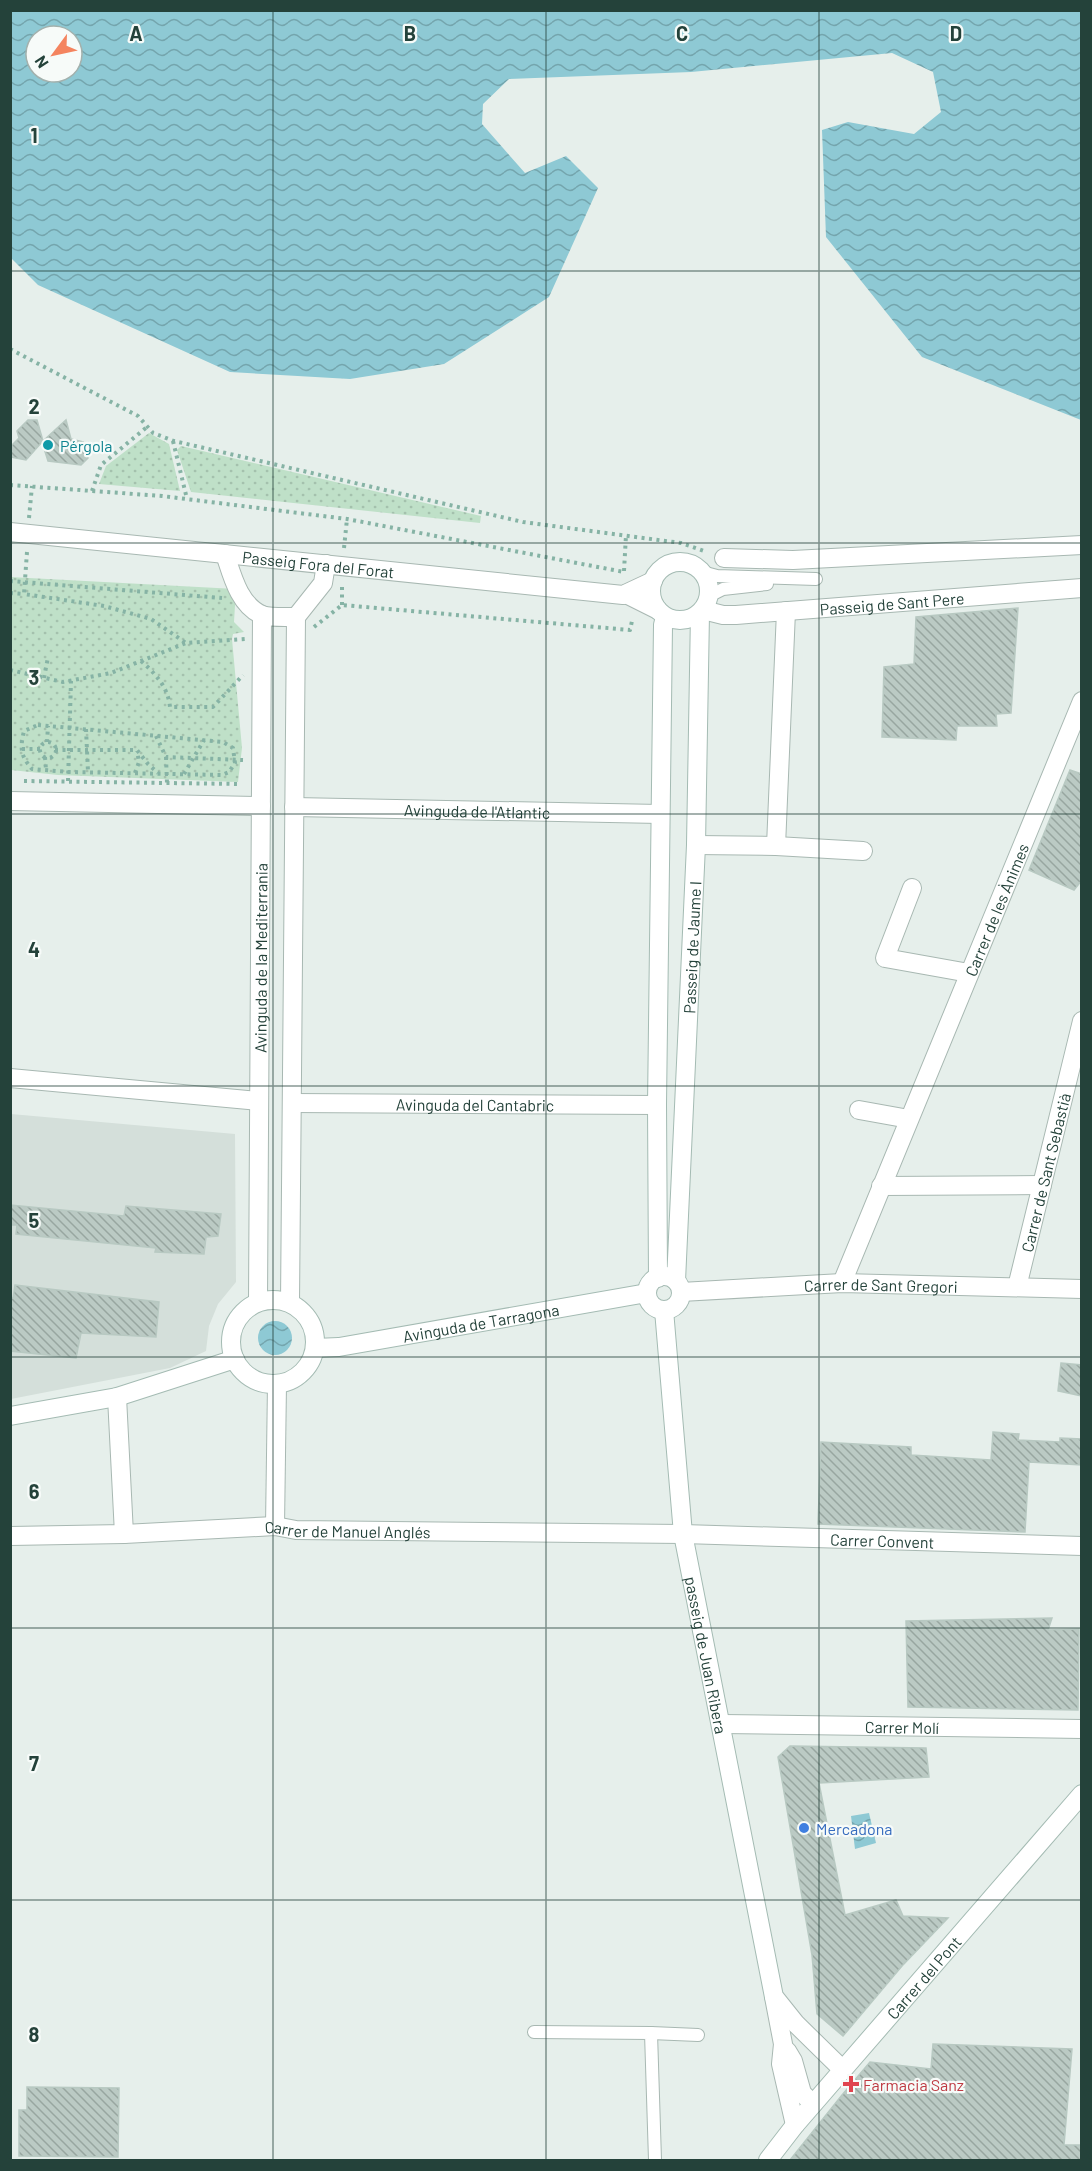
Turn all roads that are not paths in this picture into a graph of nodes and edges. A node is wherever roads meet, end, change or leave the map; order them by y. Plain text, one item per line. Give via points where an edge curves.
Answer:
1 (10, 532) edge
2 (1082, 545) edge
3 (225, 554) junction
4 (724, 558) road end
5 (326, 564) junction
6 (702, 572) junction
7 (653, 582) junction
8 (1082, 588) edge
9 (626, 594) junction
10 (704, 606) junction
11 (786, 610) junction
12 (662, 614) junction
13 (262, 615) junction
14 (296, 617) junction
15 (1082, 701) edge
16 (10, 801) edge
17 (261, 806) junction
18 (294, 807) junction
19 (660, 814) junction
20 (696, 845) junction
21 (776, 846) junction
22 (863, 851) dead end
23 (912, 888) dead end
24 (969, 973) junction
25 (1082, 1021) edge
26 (1078, 1054) edge
27 (10, 1078) edge
28 (259, 1101) junction
29 (292, 1103) junction
30 (657, 1105) junction
31 (860, 1110) dead end
32 (909, 1119) junction
33 (1042, 1185) junction
34 (881, 1186) junction
35 (658, 1278) junction
36 (842, 1283) junction
37 (678, 1286) junction
38 (1017, 1287) junction
39 (1082, 1289) edge
40 (647, 1293) junction
41 (258, 1302) junction
42 (290, 1303) junction
43 (664, 1310) junction
44 (315, 1348) junction
45 (235, 1359) junction
46 (277, 1384) junction
47 (117, 1397) junction
48 (10, 1416) edge
49 (274, 1526) junction
50 (683, 1533) junction
51 (124, 1534) junction
52 (10, 1536) edge
53 (1082, 1546) edge
54 (722, 1724) junction
55 (1082, 1729) edge
56 (1082, 1794) edge
57 (774, 1998) junction
58 (534, 2032) dead end
59 (651, 2033) junction
60 (698, 2035) dead end
61 (783, 2044) junction
62 (843, 2070) junction
63 (813, 2104) junction
64 (795, 2125) junction
65 (655, 2160) edge
66 (768, 2160) edge

1 - 3 street, Passeig Fora del Forat
2 - 4 street via 793,560
3 - 5 street, Passeig Fora del Forat
3 - 13 street via 236,589
5 - 9 street, Passeig Fora del Forat
5 - 14 street via 323,583
6 - 7 street via 677,562 664,566
6 - 10 street via 709,585
6 - 10 lane via 717,576 816,579 723,589
7 - 9 street, Passeig Fora del Forat
7 - 12 street via 651,594
8 - 11 street, Passeig de Sant Pere
9 - 12 street, Passeig Fora del Forat
10 - 11 street, Passeig de Sant Pere via 723,615
10 - 12 street via 681,621
10 - 20 street, Passeig de Jaume I
11 - 21 street
12 - 19 street, Passeig de Jaume I
13 - 14 street
13 - 17 street, Avinguda de la Mediterrania
14 - 18 street, Avinguda de la Mediterrania
15 - 24 street, Carrer de les Ànimes
16 - 17 street
17 - 28 street, Avinguda de la Mediterrania
18 - 19 street, Avinguda de l'Atlantic
18 - 29 street, Avinguda de la Mediterrania
19 - 30 street, Passeig de Jaume I
20 - 21 street
20 - 37 street, Passeig de Jaume I
21 - 22 street
23 - 24 street, Carrer de les Ànimes via 885,958
24 - 32 street, Carrer de les Ànimes
25 - 26 street, Carrer de Sant Sebastià
26 - 33 street, Carrer de Sant Sebastià
27 - 28 street
28 - 41 street, Avinguda de la Mediterrania
29 - 30 street, Avinguda del Cantabric
29 - 42 street, Avinguda de la Mediterrania
30 - 35 street, Passeig de Jaume I
31 - 32 street
32 - 34 street, Carrer de les Ànimes
33 - 34 street
33 - 38 street, Carrer de Sant Sebastià
34 - 36 street, Carrer de les Ànimes
35 - 37 street via 666,1276
35 - 40 street via 651,1282
36 - 37 street, Carrer de Sant Gregori
36 - 38 street, Carrer de Sant Gregori
37 - 43 street via 680,1297 675,1306
38 - 39 street, Carrer de Sant Gregori
40 - 43 street via 654,1307
40 - 44 street, Avinguda de Tarragona
41 - 42 street
41 - 45 street via 237,1320 232,1332
42 - 44 street via 312,1327
43 - 50 street, passeig de Juan Ribera
44 - 46 street via 302,1372
45 - 46 street via 252,1378
45 - 47 street
46 - 49 street
47 - 48 street
47 - 51 street
49 - 50 street, Carrer de Manuel Anglés via 296,1530
49 - 51 street, Carrer de Manuel Anglés
50 - 53 street, Carrer Convent
50 - 54 street, passeig de Juan Ribera
51 - 52 street, Carrer de Manuel Anglés
54 - 55 street, Carrer Molí
54 - 57 street, passeig de Juan Ribera
56 - 62 street, Carrer del Pont
57 - 61 street, passeig de Juan Ribera
57 - 62 street, passeig de Juan Ribera
58 - 59 lane
59 - 60 lane
59 - 65 lane
61 - 63 street, passeig de Juan Ribera via 802,2093
61 - 64 street, passeig de Juan Ribera via 781,2064
62 - 63 street, Carrer del Pont
63 - 64 street, Carrer del Pont
64 - 66 street, Carrer del Pont

